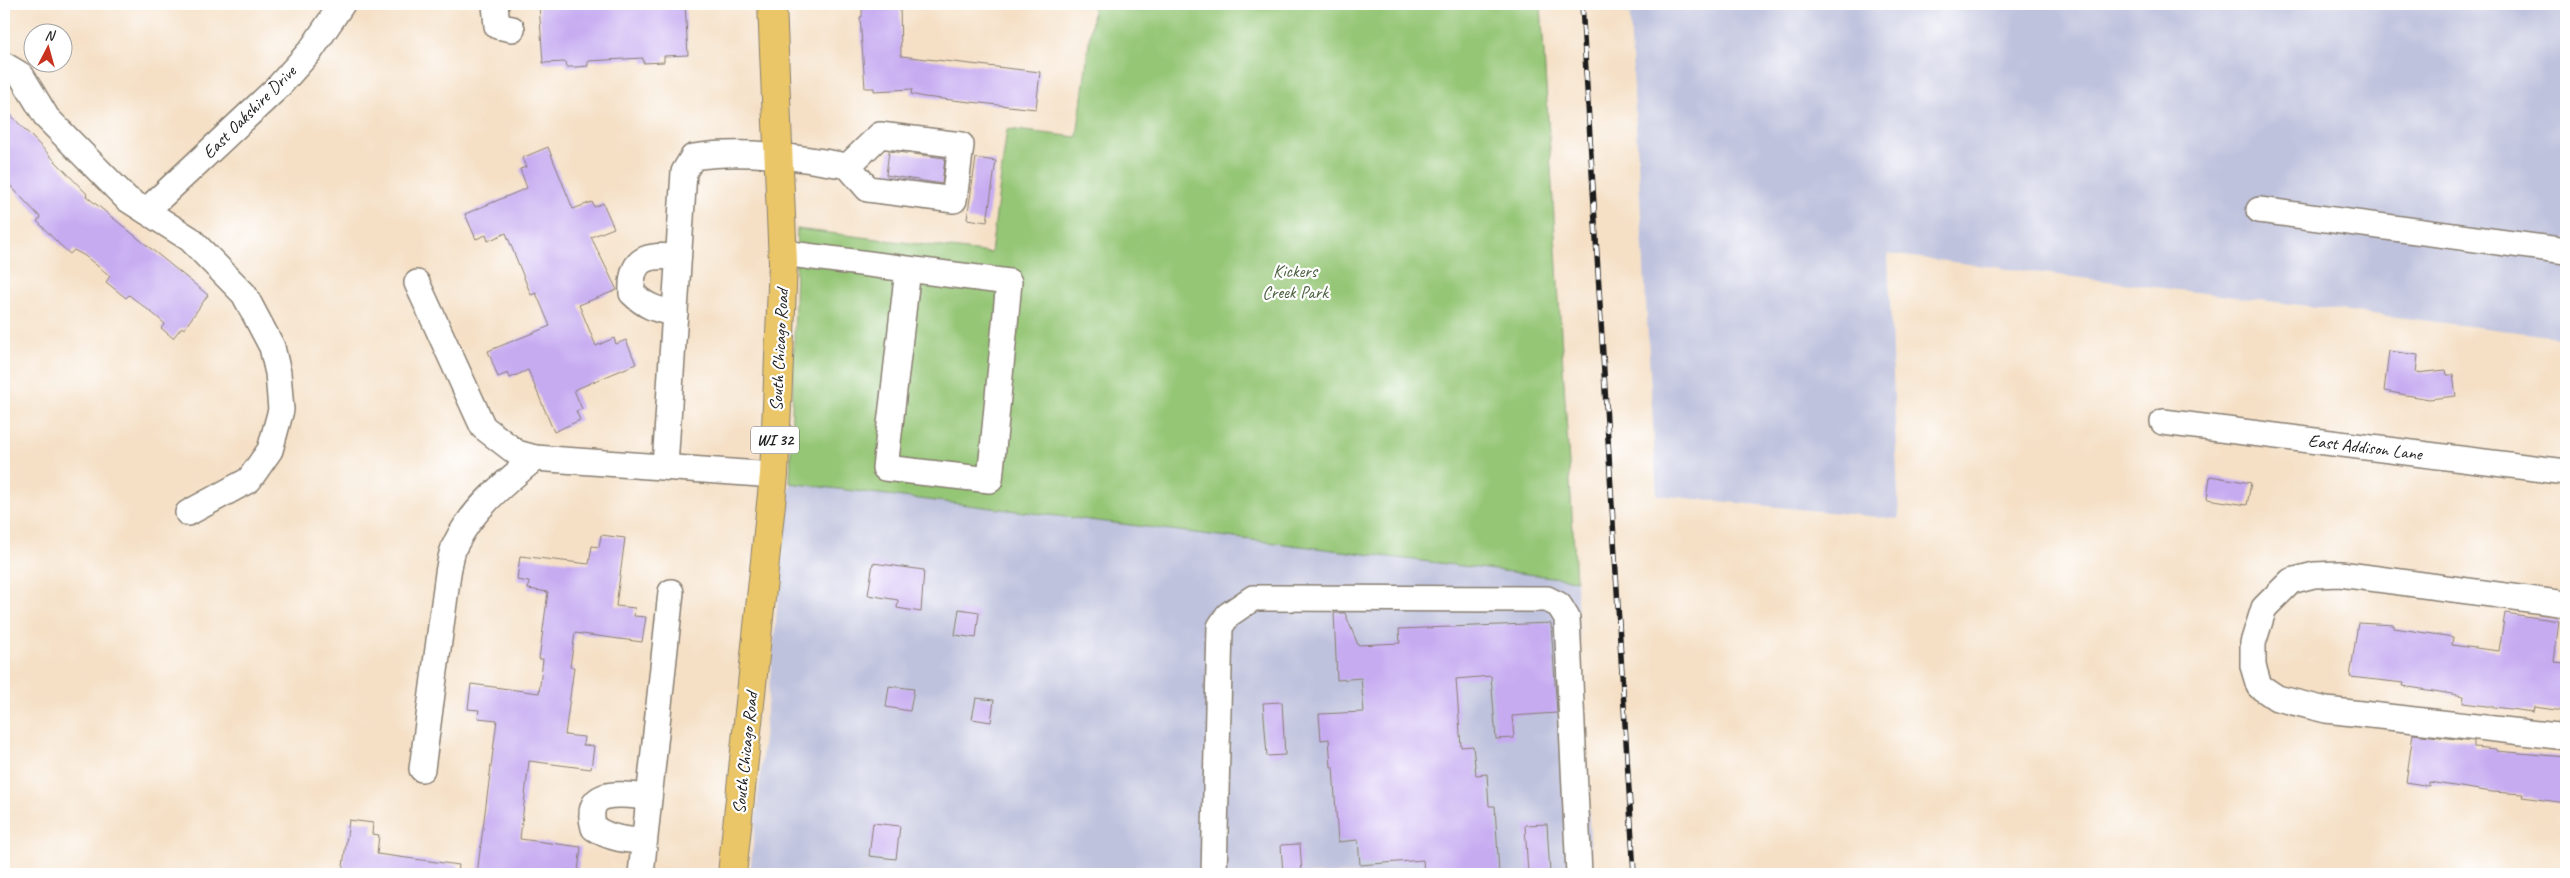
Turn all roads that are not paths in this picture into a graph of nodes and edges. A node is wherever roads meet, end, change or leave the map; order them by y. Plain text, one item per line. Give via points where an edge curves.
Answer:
1 (342, 4) edge
2 (495, 4) edge
3 (772, 4) edge
4 (512, 29) dead end
5 (4, 65) edge
6 (779, 154) junction
7 (848, 166) dead end
8 (2259, 210) dead end
9 (146, 211) junction
10 (2566, 251) edge
11 (782, 253) junction
12 (678, 257) junction
13 (908, 269) junction
14 (417, 283) dead end
15 (675, 313) junction
16 (2163, 422) dead end
17 (535, 458) junction
18 (665, 466) junction
19 (2566, 472) edge
20 (774, 475) junction
21 (188, 513) dead end
22 (671, 592) dead end
23 (2566, 604) edge
24 (2566, 737) edge
25 (422, 769) dead end
26 (649, 797) junction
27 (644, 841) junction
28 (641, 874) edge
29 (732, 874) edge
30 (1214, 874) edge
31 (1578, 874) edge

1 - 9 street, East Oakshire Drive via 311,50 278,87
2 - 4 street via 497,26
3 - 6 main road, South Chicago Road / WI 32
5 - 9 street via 21,75 47,118 127,199
6 - 7 street
6 - 11 main road, South Chicago Road / WI 32
6 - 12 street via 693,157 684,172
8 - 10 street
9 - 21 street via 190,239 244,294 272,347 278,373 280,410 270,450 249,480
11 - 13 street
11 - 20 main road, South Chicago Road / WI 32
12 - 15 street
12 - 15 street via 653,255 640,262 631,278 632,293 643,304 658,311
13 - 13 street via 1009,282 990,480 885,468
14 - 17 street via 483,426 517,453
15 - 18 street
16 - 19 street, East Addison Lane
17 - 18 street
17 - 25 street via 471,518 455,544 447,581
18 - 20 street
20 - 29 main road, South Chicago Road / WI 32
22 - 26 street
23 - 24 street via 2340,574 2314,575 2291,581 2264,608 2254,643 2253,666 2259,686 2278,698 2326,710
26 - 27 street
26 - 27 street via 610,794 600,798 593,807 594,828 604,835
27 - 28 street
30 - 31 street via 1220,627 1228,615 1252,598 1547,599 1559,605 1567,618

